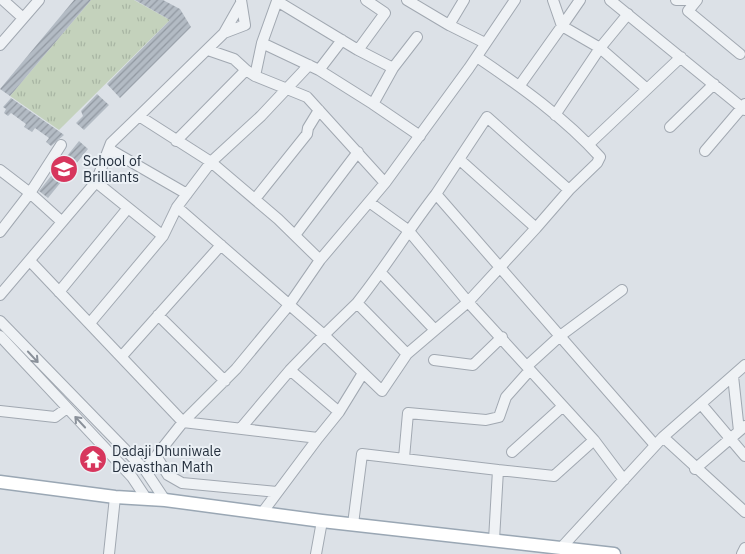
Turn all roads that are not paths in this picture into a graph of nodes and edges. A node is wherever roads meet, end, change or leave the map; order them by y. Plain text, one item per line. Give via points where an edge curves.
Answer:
1 (3, 0) edge
2 (39, 0) edge
3 (277, 0) edge
4 (366, 0) edge
5 (407, 0) edge
6 (464, 0) edge
7 (515, 0) edge
8 (553, 0) edge
9 (580, 0) edge
10 (610, 0) edge
11 (676, 0) edge
12 (697, 0) edge
13 (241, 2) edge
14 (628, 14) junction
15 (24, 18) junction
16 (449, 25) junction
17 (562, 26) junction
18 (417, 37) dead end
19 (342, 40) junction
20 (262, 43) junction
21 (485, 43) junction
22 (0, 45) edge
23 (600, 48) junction
24 (208, 50) junction
25 (358, 50) junction
26 (744, 55) edge
27 (477, 56) junction
28 (681, 57) junction
29 (309, 65) junction
30 (393, 68) junction
31 (319, 70) junction
32 (250, 73) junction
33 (714, 84) junction
34 (520, 85) junction
35 (288, 88) junction
36 (647, 89) junction
37 (372, 104) junction
38 (744, 107) edge
39 (319, 110) junction
40 (555, 115) junction
41 (139, 116) junction
42 (670, 127) dead end
43 (420, 136) junction
44 (176, 141) junction
45 (589, 144) junction
46 (61, 146) dead end
47 (109, 149) junction
48 (705, 151) dead end
49 (358, 152) junction
50 (460, 160) junction
51 (211, 162) junction
52 (0, 170) edge
53 (96, 182) junction
54 (385, 183) junction
55 (570, 190) junction
56 (30, 193) junction
57 (187, 194) junction
58 (436, 194) junction
59 (255, 199) junction
60 (369, 202) junction
61 (177, 207) junction
62 (128, 208) junction
63 (61, 221) junction
64 (2, 225) edge
65 (536, 228) junction
66 (408, 230) junction
67 (295, 235) junction
68 (163, 236) junction
69 (221, 246) junction
70 (320, 260) junction
71 (30, 261) junction
72 (501, 267) junction
73 (381, 273) junction
74 (622, 290) dead end
75 (59, 292) junction
76 (0, 295) edge
77 (468, 302) junction
78 (357, 303) junction
79 (288, 305) junction
80 (158, 315) junction
81 (0, 321) edge
82 (90, 323) junction
83 (435, 330) junction
84 (324, 335) junction
85 (0, 336) edge
86 (560, 336) junction
87 (502, 337) junction
88 (407, 354) junction
89 (122, 356) junction
90 (434, 360) dead end
91 (745, 365) edge
92 (528, 368) junction
93 (290, 370) junction
94 (363, 373) junction
95 (733, 376) junction
96 (225, 381) junction
97 (701, 404) junction
98 (563, 406) junction
99 (67, 408) junction
100 (0, 411) edge
101 (339, 412) junction
102 (184, 422) junction
103 (240, 428) junction
104 (742, 429) edge
105 (663, 437) junction
106 (318, 438) junction
107 (730, 438) junction
108 (594, 440) junction
109 (656, 445) junction
110 (512, 452) dead end
111 (156, 456) junction
112 (745, 456) edge
113 (404, 458) junction
114 (695, 469) junction
115 (145, 470) junction
116 (498, 470) junction
117 (624, 480) junction
118 (0, 482) edge
119 (277, 492) junction
120 (115, 497) junction
121 (146, 498) junction
122 (165, 500) junction
123 (745, 512) edge
124 (262, 513) junction
125 (322, 520) junction
126 (353, 524) junction
127 (494, 540) junction
128 (561, 548) junction
129 (745, 548) edge
130 (524, 549) edge
131 (109, 554) edge
132 (316, 554) edge
133 (614, 554) edge
134 (742, 554) edge

1 - 15 street
2 - 15 street
3 - 19 street
3 - 20 street
4 - 25 street via 385,13
5 - 16 street
6 - 16 street
7 - 21 street
8 - 17 street
9 - 17 street
10 - 14 street
11 - 12 street
12 - 26 street via 688,11
13 - 24 street via 245,25 224,33
14 - 23 street
14 - 28 street
15 - 22 street
16 - 21 street
17 - 23 street
17 - 34 street
18 - 30 street
19 - 25 street
19 - 31 street
20 - 29 street
20 - 32 street
21 - 27 street
23 - 36 street
23 - 40 street
24 - 32 street via 234,59
24 - 41 street
25 - 30 street
27 - 34 street
27 - 43 street
28 - 33 street
28 - 36 street
29 - 31 street
29 - 35 street
30 - 37 street
31 - 37 street
32 - 35 street
32 - 44 street
33 - 38 street
33 - 42 street
34 - 40 street
35 - 39 street via 307,97
35 - 51 street
36 - 45 street
37 - 43 street
38 - 48 street
39 - 49 street
39 - 59 street via 307,134
40 - 45 street
41 - 44 street
41 - 47 street via 111,142
43 - 54 street
44 - 51 street
45 - 55 street via 600,160
46 - 56 street
47 - 53 street
47 - 57 street
49 - 54 street
49 - 67 street
50 - 55 street via 487,117
50 - 58 street
50 - 65 street
51 - 57 street
51 - 59 street
52 - 56 street
53 - 62 street
53 - 63 street
54 - 60 street
55 - 65 street
56 - 63 street
56 - 64 street
57 - 61 street
58 - 66 street
58 - 72 street
59 - 67 street
60 - 66 street
60 - 70 street
61 - 68 street
61 - 69 street
62 - 68 street
62 - 75 street
63 - 71 street
65 - 72 street
66 - 73 street
66 - 77 street
67 - 70 street
68 - 82 street
69 - 79 street
69 - 80 street
70 - 79 street
71 - 75 street
71 - 76 street
72 - 77 street
72 - 86 street
73 - 78 street
73 - 83 street
74 - 86 street
75 - 82 street
77 - 83 street
77 - 87 street
78 - 84 street
78 - 88 street
79 - 84 street
79 - 96 street
80 - 89 street
80 - 96 street
81 -> 115 street
82 - 89 street
83 - 88 street
84 - 93 street
84 - 94 street
85 - 99 street
86 - 92 street
86 - 109 street
87 - 90 street via 473,365
87 - 92 street
88 - 94 street via 382,391
89 - 102 street
91 - 95 street
92 - 98 street
92 - 113 street via 506,396 499,417 486,420 408,413
93 - 101 street
93 - 103 street
94 - 101 street
95 - 97 street
95 - 104 street
96 - 102 street
97 - 105 street
97 - 107 street
98 - 108 street
98 - 110 street
99 - 100 street via 55,417
121 -> 99 street via 132,477
101 - 106 street
102 - 103 street
102 - 111 street
103 - 106 street
104 - 107 street
105 - 109 street
105 - 114 street
106 - 119 street
107 - 112 street
107 - 114 street
108 - 116 street via 554,476
108 - 117 street
109 - 117 street
111 - 115 street
111 - 119 street via 168,475 182,483
113 - 116 street
113 - 126 street via 362,454
114 - 123 street
115 - 122 street
116 - 127 street
117 - 128 street
118 - 120 main road
119 - 124 street
120 - 121 main road
120 - 131 street
121 - 122 main road
122 - 124 main road
124 - 125 main road
125 - 126 main road
125 - 132 street
126 - 127 main road
127 - 130 main road
128 - 130 main road
128 - 133 main road
129 - 134 street

